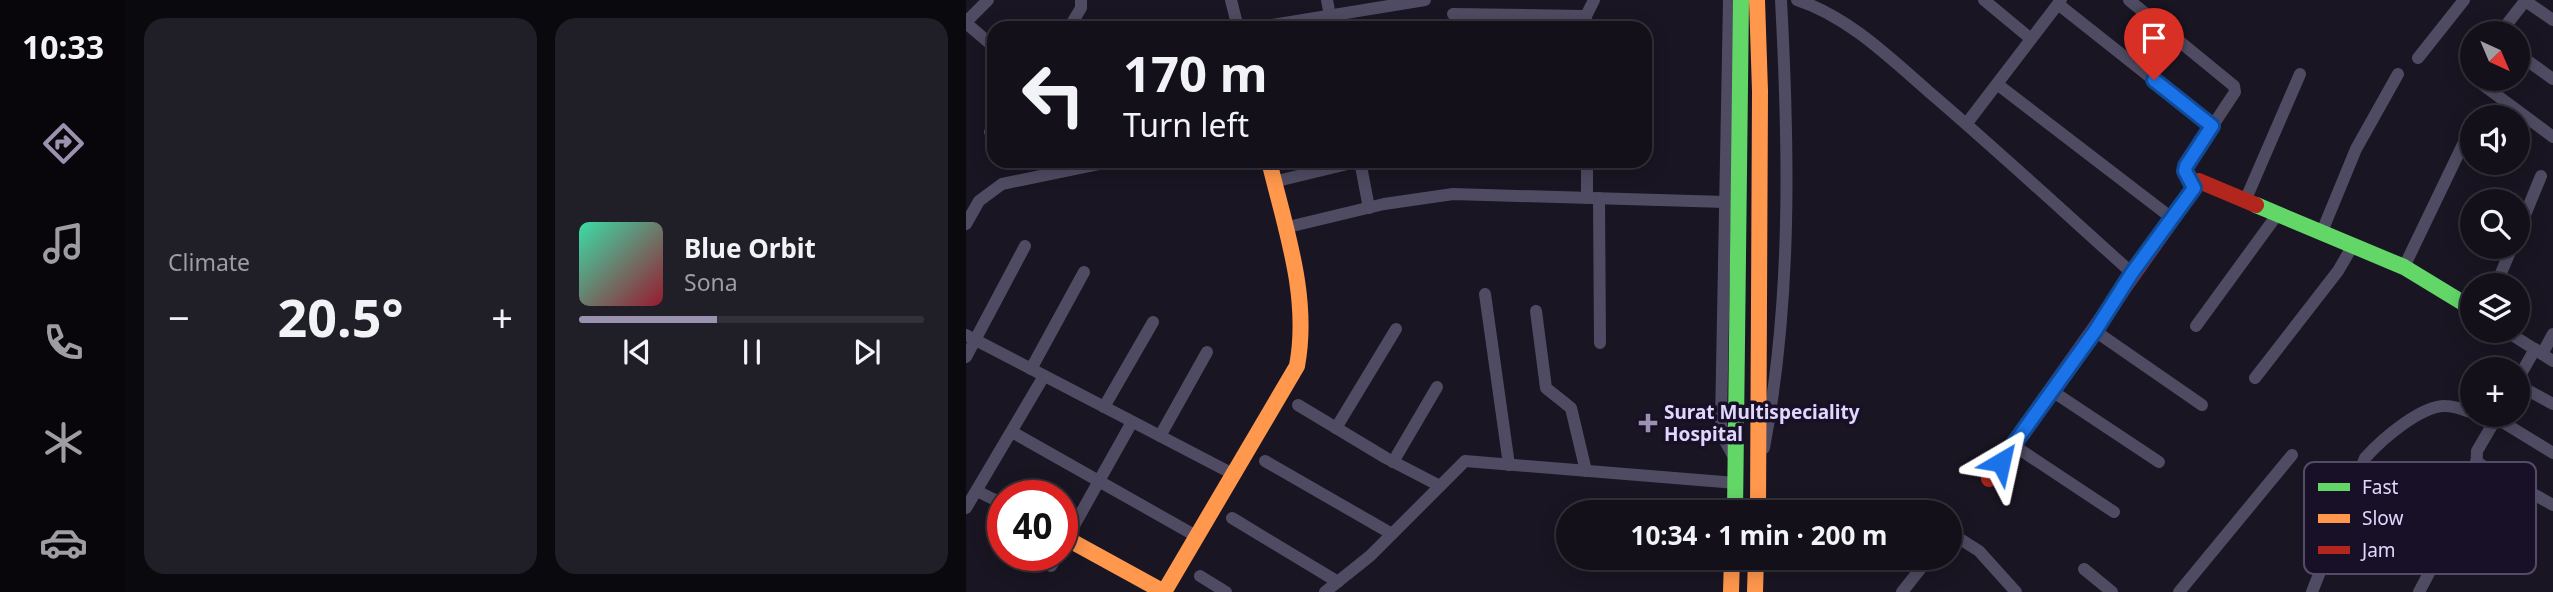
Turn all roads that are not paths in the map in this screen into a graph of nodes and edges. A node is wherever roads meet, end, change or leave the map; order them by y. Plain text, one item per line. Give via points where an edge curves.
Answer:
1 (988, 0) edge
2 (1081, 0) edge
3 (1231, 0) edge
4 (1327, 0) edge
5 (1425, 0) edge
6 (1594, 0) edge
7 (1731, 0) edge
8 (1741, 0) edge
9 (1757, 0) edge
10 (1781, 0) edge
11 (1797, 0) edge
12 (1984, 0) edge
13 (2129, 0) edge
14 (2464, 0) edge
15 (2524, 0) edge
16 (2059, 2) edge
17 (1452, 15) dead end
18 (1329, 16) junction
19 (2553, 20) edge
20 (1073, 21) edge
21 (1236, 21) edge
22 (1298, 21) edge
23 (1567, 21) edge
24 (1586, 21) edge
25 (2509, 21) edge
26 (966, 23) edge
27 (2031, 39) junction
28 (987, 41) edge
29 (2418, 58) dead end
30 (2530, 63) edge
31 (2300, 74) dead end
32 (2398, 75) dead end
33 (2553, 79) edge
34 (1997, 84) junction
35 (2492, 91) edge
36 (1967, 124) junction
37 (2212, 126) junction
38 (2553, 137) edge
39 (2460, 150) edge
40 (1056, 168) edge
41 (1270, 168) edge
42 (1331, 168) edge
43 (1361, 168) edge
44 (1588, 168) edge
45 (2541, 176) dead end
46 (1273, 182) junction
47 (2194, 188) junction
48 (1593, 198) junction
49 (2245, 201) junction
50 (1727, 202) junction
51 (2530, 203) edge
52 (1369, 208) junction
53 (2277, 215) junction
54 (2173, 219) junction
55 (966, 224) edge
56 (1284, 228) junction
57 (2321, 234) junction
58 (1025, 246) dead end
59 (2352, 247) junction
60 (2404, 267) junction
61 (1084, 272) dead end
62 (2132, 273) junction
63 (1485, 294) dead end
64 (2460, 301) edge
65 (1536, 311) dead end
66 (1153, 322) dead end
67 (2196, 326) dead end
68 (1396, 329) dead end
69 (2095, 331) junction
70 (2553, 334) edge
71 (971, 338) edge
72 (1601, 343) dead end
73 (2524, 343) edge
74 (1207, 352) dead end
75 (2543, 355) edge
76 (966, 358) edge
77 (2530, 367) edge
78 (1031, 369) junction
79 (1044, 376) junction
80 (2255, 378) dead end
81 (1737, 379) junction
82 (1758, 379) junction
83 (1437, 387) dead end
84 (2052, 391) junction
85 (2530, 392) edge
86 (2553, 404) edge
87 (1298, 405) dead end
88 (2202, 405) dead end
89 (1104, 407) junction
90 (2460, 409) edge
91 (1132, 422) junction
92 (2491, 427) edge
93 (2513, 427) edge
94 (1336, 428) junction
95 (1012, 432) junction
96 (1160, 436) junction
97 (2013, 445) junction
98 (2553, 453) edge
99 (2292, 455) dead end
100 (1265, 461) dead end
101 (1393, 462) junction
102 (2159, 462) dead end
103 (2363, 462) edge
104 (2476, 462) edge
105 (1509, 465) junction
106 (1586, 471) junction
107 (1233, 474) junction
108 (1760, 474) junction
109 (1736, 475) junction
110 (1989, 479) dead end
111 (1099, 481) junction
112 (1440, 486) junction
113 (977, 491) junction
114 (987, 496) edge
115 (2536, 496) edge
116 (1735, 500) edge
117 (1759, 500) edge
118 (2553, 505) edge
119 (966, 508) edge
120 (2114, 512) dead end
121 (1078, 516) edge
122 (1233, 518) dead end
123 (1392, 534) junction
124 (1196, 536) junction
125 (1962, 540) edge
126 (1078, 547) edge
127 (2084, 569) dead end
128 (1732, 570) edge
129 (1756, 570) edge
130 (1919, 570) edge
131 (2319, 574) edge
132 (2429, 574) edge
133 (1200, 576) dead end
134 (1338, 582) junction
135 (1226, 592) edge
136 (1325, 592) edge
137 (1731, 592) edge
138 (1755, 592) edge
139 (1902, 592) edge
140 (2015, 592) edge
141 (2112, 592) edge
142 (2179, 592) edge
143 (2312, 592) edge
144 (2419, 592) edge

1 - 26 street
2 - 20 street
3 - 21 street
4 - 18 street
5 - 18 street
6 - 24 street
7 - 50 street
8 - 81 street
9 - 82 street
10 - 108 street via 1786,97 1783,320
11 - 36 street via 1843,22
12 - 27 street
13 - 37 street via 2234,86 2235,92
14 - 29 street
15 - 19 street
15 - 25 street
16 - 27 street
16 - 37 street
17 - 23 street
18 - 22 street
26 - 28 street
27 - 34 street
30 - 33 street
31 - 49 street
32 - 57 street via 2356,149
34 - 36 street
34 - 54 street
35 - 38 street
36 - 62 street
37 - 47 street via 2186,166
39 - 60 street
40 - 55 street via 1002,184 979,201
41 - 46 street
42 - 46 street
43 - 52 street
44 - 48 street
45 - 51 street
46 - 56 street
47 - 49 street via 2199,181
47 - 54 street
48 - 50 street
48 - 52 street via 1454,194
48 - 72 street
49 - 53 street
50 - 109 street via 1721,423
52 - 56 street
53 - 57 street
53 - 67 street
54 - 62 street
56 - 107 street via 1301,304 1304,343 1297,366
57 - 59 street
58 - 71 street
59 - 60 street
59 - 80 street
60 - 64 street
61 - 78 street
62 - 69 street
63 - 105 street
65 - 106 street via 1546,388 1571,408
66 - 89 street
68 - 94 street
69 - 84 street
69 - 88 street
70 - 75 street
71 - 76 street
71 - 78 street
73 - 75 street
74 - 96 street
75 - 77 street
78 - 79 street
79 - 89 street
79 - 95 street
81 - 82 street
81 - 109 street
82 - 108 street
83 - 101 street
84 - 97 street
84 - 102 street
85 - 86 street
87 - 94 street
89 - 91 street
90 - 103 street via 2445,406 2417,415 2377,445
91 - 96 street
91 - 111 street
92 - 104 street
93 - 98 street
94 - 101 street
95 - 111 street
95 - 113 street
96 - 107 street
97 - 110 street
97 - 120 street
99 - 142 street
100 - 123 street
101 - 112 street
105 - 106 street
105 - 112 street via 1465,461
106 - 109 street
107 - 124 street
108 - 109 street
108 - 117 street
109 - 116 street
111 - 121 street
111 - 124 street
112 - 123 street
113 - 114 street
113 - 119 street
115 - 118 street
122 - 134 street
123 - 134 street
124 - 126 street via 1164,592
125 - 140 street via 1979,551
127 - 141 street
128 - 137 street
129 - 138 street
130 - 139 street
131 - 143 street
132 - 144 street
133 - 135 street
134 - 136 street

